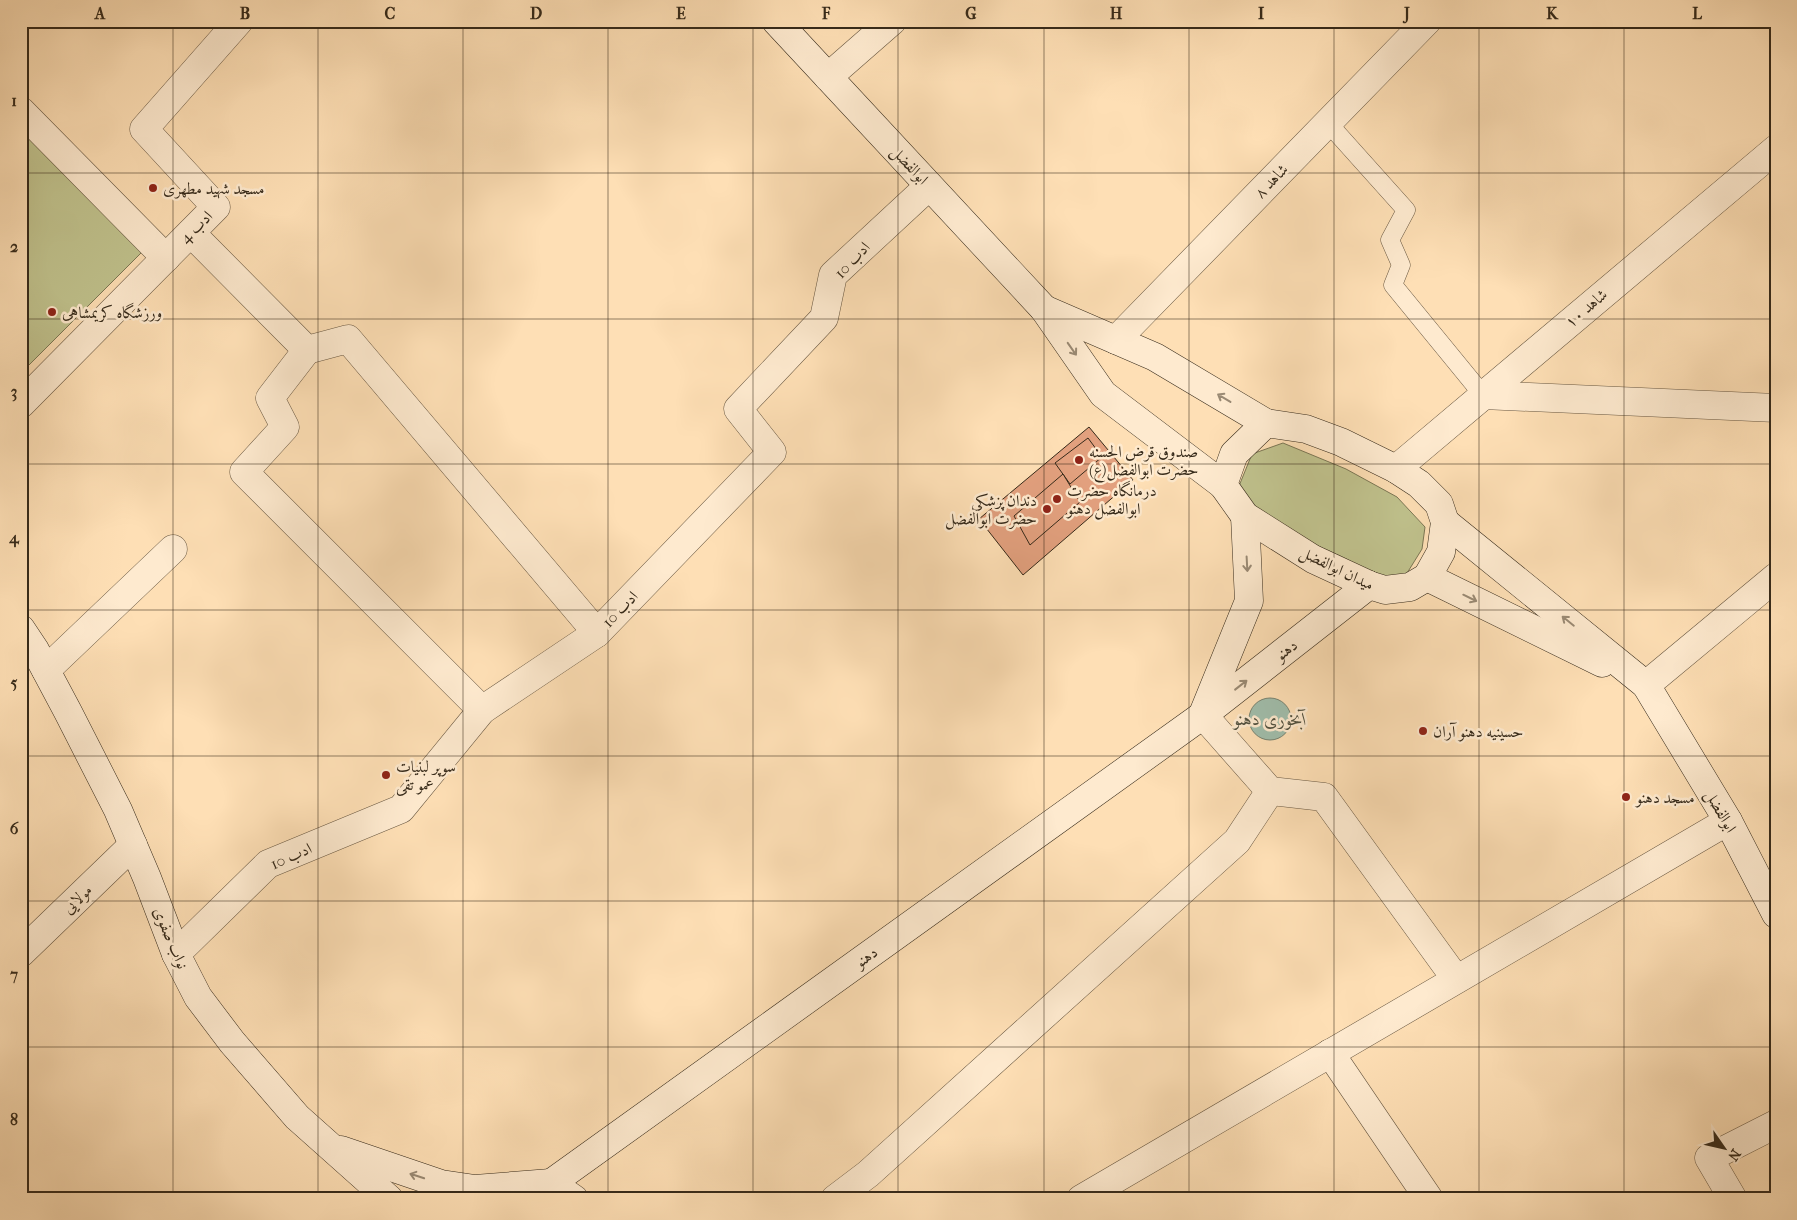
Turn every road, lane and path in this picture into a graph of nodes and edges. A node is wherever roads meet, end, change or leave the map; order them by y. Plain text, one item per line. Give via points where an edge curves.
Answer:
1 (239, 21) edge
2 (776, 21) edge
3 (892, 21) edge
4 (1427, 21) edge
5 (828, 77) junction
6 (21, 111) edge
7 (1328, 123) junction
8 (1776, 148) edge
9 (929, 186) junction
10 (191, 233) junction
11 (166, 258) junction
12 (1044, 309) junction
13 (1116, 340) junction
14 (307, 350) junction
15 (1483, 395) junction
16 (21, 404) edge
17 (1776, 408) edge
18 (1266, 423) junction
19 (1396, 468) junction
20 (1223, 485) junction
21 (1245, 516) junction
22 (1445, 522) junction
23 (173, 549) dead end
24 (1426, 577) junction
25 (1776, 577) edge
26 (1369, 585) junction
27 (21, 629) edge
28 (597, 633) junction
29 (46, 670) junction
30 (1646, 685) junction
31 (482, 710) junction
32 (1203, 715) junction
33 (1270, 791) junction
34 (1728, 821) junction
35 (133, 845) junction
36 (1776, 914) edge
37 (21, 953) edge
38 (176, 954) junction
39 (1456, 979) junction
40 (1330, 1053) junction
41 (1776, 1124) edge
42 (329, 1146) junction
43 (551, 1183) junction
44 (388, 1199) edge
45 (529, 1199) edge
46 (574, 1199) edge
47 (835, 1199) edge
48 (1080, 1199) edge
49 (1429, 1199) edge
50 (1733, 1199) edge

1 - 10 street, ادب 4 via 144,129 216,207
2 - 5 street, ابوالفضل
3 - 5 street
4 - 7 street, شاهد ۸
5 - 9 street, ابوالفضل
6 - 11 street
7 - 13 street, شاهد ۸
7 - 15 lane via 1406,210 1390,240 1401,265 1394,285
8 - 15 street, شاهد ۱۰
9 - 12 street, ابوالفضل
9 - 28 street, ادب 10 via 833,275 824,318 738,409 772,452
10 - 11 street, ادب 4
10 - 14 street
11 - 16 street, ادب 4
12 - 13 street
12 -> 20 street, ابوالفضل via 1103,394
18 -> 13 street via 1155,356
14 - 28 street via 348,339
14 - 31 street via 270,398 285,427 244,472
15 - 17 street
15 - 19 street, شاهد ۱۰
18 - 19 street via 1306,429
18 - 20 street via 1234,454
19 - 22 street via 1439,504
20 - 21 street, میدان ابوالفضل
21 - 26 street, میدان ابوالفضل via 1314,559
21 -> 32 street via 1249,601
22 - 24 street via 1441,552
30 -> 22 street
23 - 29 street
24 - 26 street, میدان ابوالفضل via 1410,587 1385,590
24 -> 30 street
25 - 30 street
32 -> 26 street, دهنو
27 - 29 street, نواب صفوی
28 - 31 street, ادب 10
29 - 35 street, نواب صفوی
30 - 34 street, ابوالفضل
31 - 38 street, ادب 10 via 401,809 268,864
32 - 33 street
32 - 43 street, دهنو
33 - 39 street via 1324,798
33 - 47 street via 1238,841 868,1174
34 - 36 street, ابوالفضل
34 - 39 street
35 - 37 street, مولایی
35 - 38 street, نواب صفوی
38 - 42 street, نواب صفوی via 198,997 232,1042 296,1117
39 - 40 street
40 - 48 street
40 - 49 street
41 - 50 street via 1709,1158
43 -> 42 street via 476,1189 441,1184
42 - 44 street, نواب صفوی
43 - 45 street, دهنو
43 - 46 street

